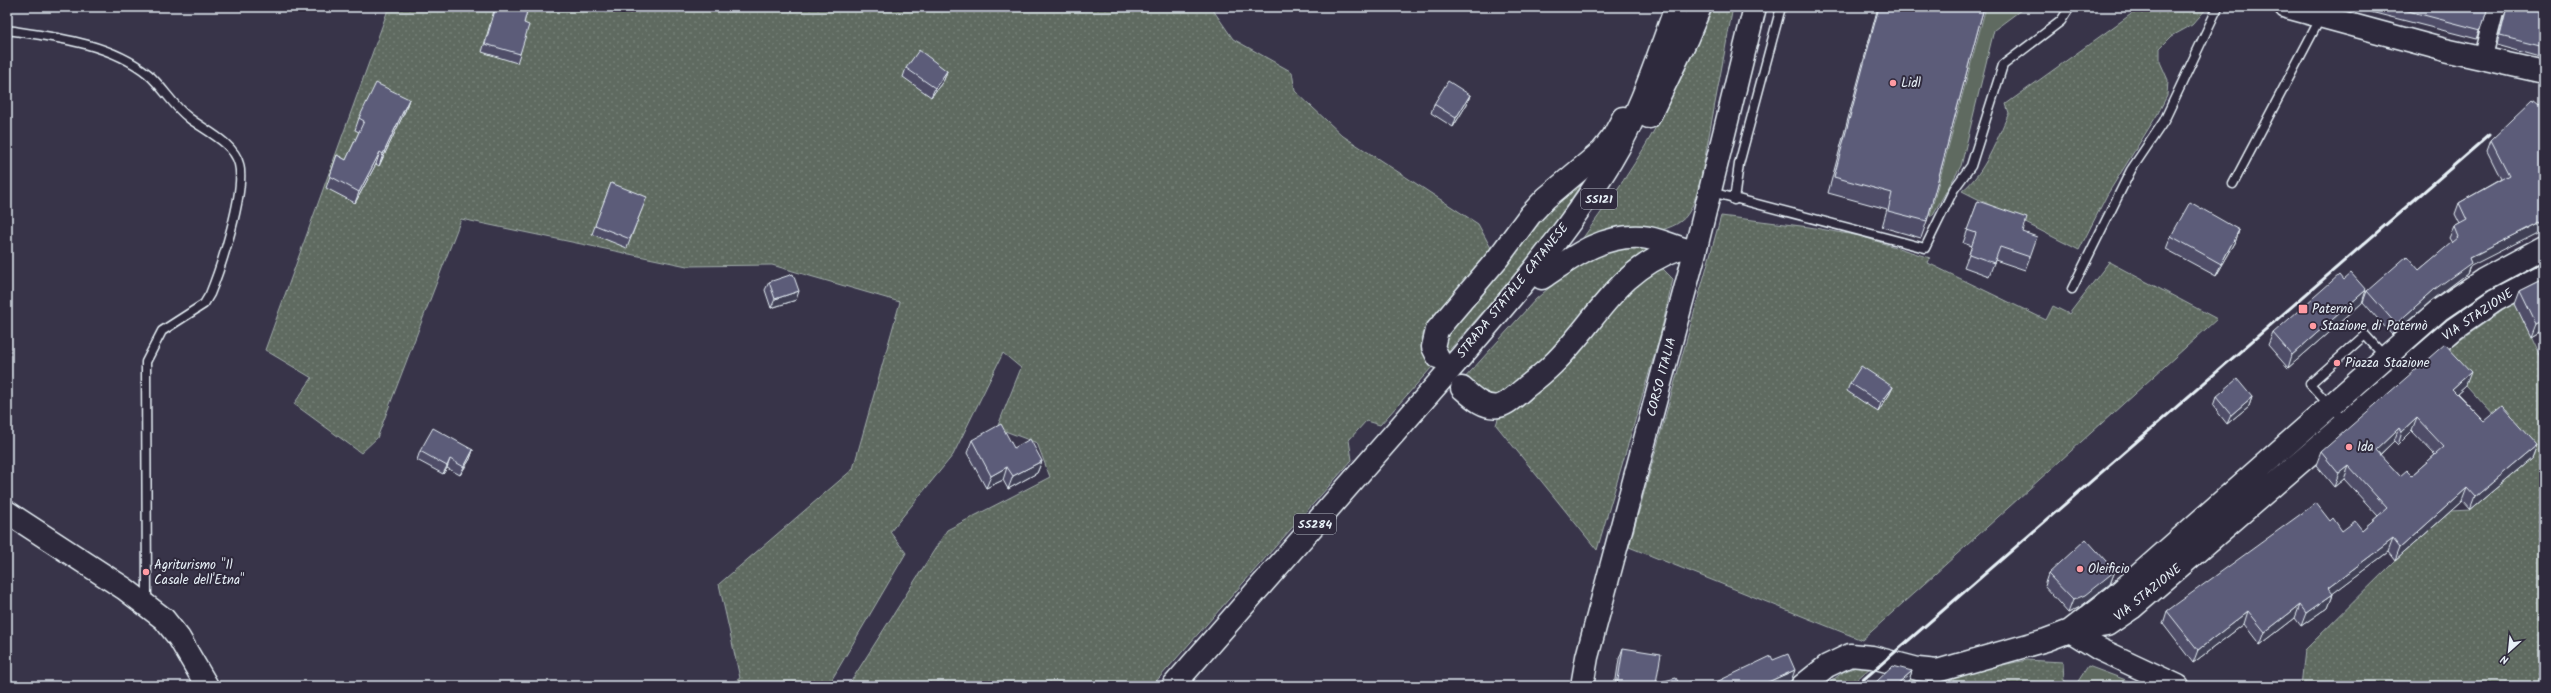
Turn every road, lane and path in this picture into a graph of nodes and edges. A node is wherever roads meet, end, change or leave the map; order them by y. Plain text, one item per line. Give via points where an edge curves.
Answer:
1 (1667, 7) edge
2 (1676, 7) edge
3 (1700, 7) edge
4 (1740, 7) edge
5 (1755, 7) edge
6 (1764, 7) edge
7 (1781, 7) edge
8 (2070, 7) edge
9 (2218, 7) edge
10 (2286, 7) edge
11 (2496, 7) edge
12 (2502, 7) edge
13 (2523, 7) edge
14 (2322, 17) junction
15 (7, 30) edge
16 (2445, 50) junction
17 (2483, 58) junction
18 (1740, 68) junction
19 (2544, 72) edge
20 (2544, 83) edge
21 (1716, 168) junction
22 (2234, 184) dead end
23 (1710, 192) junction
24 (1734, 200) junction
25 (2544, 247) edge
26 (1687, 250) junction
27 (2544, 275) edge
28 (1542, 278) junction
29 (2072, 289) dead end
30 (1448, 359) junction
31 (2393, 366) junction
32 (1462, 388) dead end
33 (2330, 406) junction
34 (2346, 424) junction
35 (7, 512) edge
36 (146, 604) junction
37 (2070, 631) junction
38 (207, 686) edge
39 (1173, 686) edge
40 (1582, 686) edge
41 (1802, 686) edge
42 (2178, 686) edge

1 - 30 main road via 1636,91 1613,137 1596,157 1546,198 1530,215 1498,258 1437,330 1433,347
2 - 30 main road, STRADA STATALE CATANESE / SS121 via 1647,88 1610,162 1555,241
3 - 28 main road, STRADA STATALE CATANESE / SS121 via 1656,105 1626,159 1567,247
4 - 21 main road
5 - 18 main road
6 - 18 main road
7 - 24 lane via 1739,164
8 - 24 lane via 2061,22 2002,65 1971,166 1954,189 1925,248 1769,206
9 - 29 lane via 2164,121 2131,170
10 - 14 main road
11 - 17 street
12 - 13 street via 2519,11
14 - 16 main road
14 - 22 lane
15 - 36 lane via 96,48 135,65 149,75 179,110 233,150 239,164 240,191 210,294 204,304 162,331 146,362
16 - 17 main road
16 - 20 main road
17 - 19 main road
18 - 21 main road, CORSO ITALIA
21 - 23 main road, CORSO ITALIA
23 - 24 lane
23 - 26 main road, CORSO ITALIA
25 - 31 main road, VIA STAZIONE via 2483,280 2439,310
26 - 28 main road via 1643,237 1617,238 1592,245
26 - 32 main road via 1655,258 1638,268 1610,295 1552,365 1499,406 1485,405 1473,399
26 - 40 main road, CORSO ITALIA
27 - 31 main road, VIA STAZIONE via 2496,300
28 - 30 main road, STRADA STATALE CATANESE / SS121
30 - 39 main road, SS284
31 - 33 main road, VIA STAZIONE
31 - 33 lane via 2365,335 2310,384
31 - 34 main road, VIA STAZIONE
33 - 34 lane
33 - 37 main road, VIA STAZIONE via 2114,597
34 - 37 main road, VIA STAZIONE via 2126,612 2107,625
35 - 36 main road
36 - 38 main road via 164,619 179,638
37 - 41 main road via 1937,671 1918,669 1872,657 1850,656 1828,666
37 - 42 main road via 2100,649

